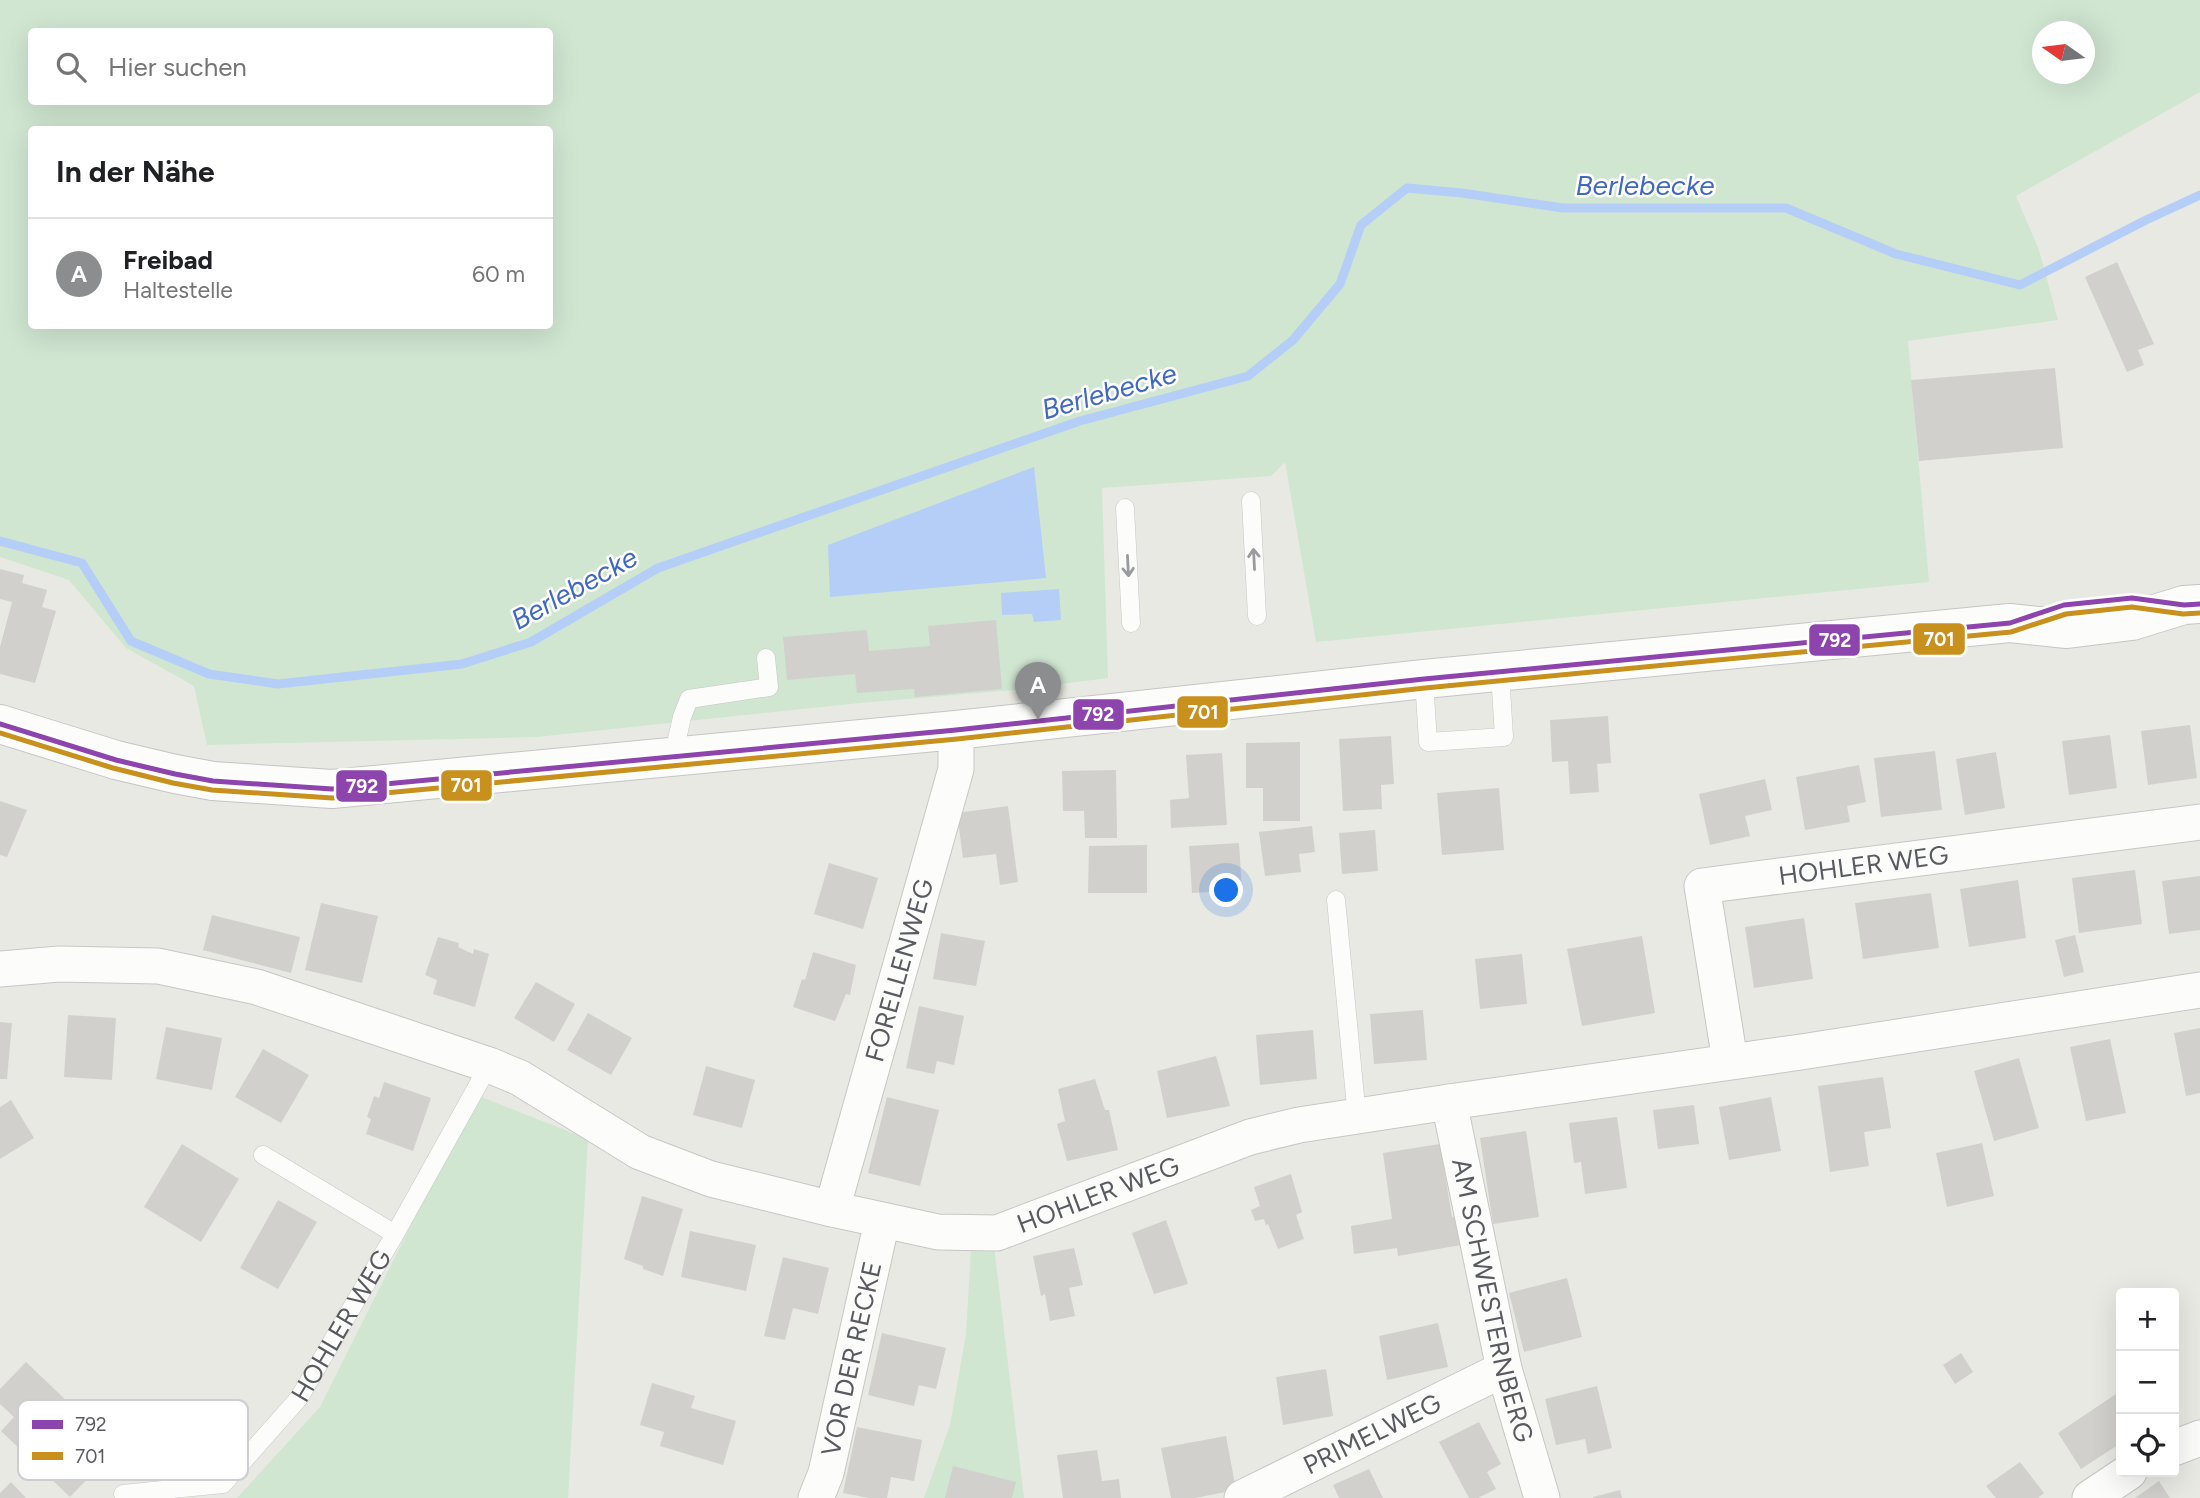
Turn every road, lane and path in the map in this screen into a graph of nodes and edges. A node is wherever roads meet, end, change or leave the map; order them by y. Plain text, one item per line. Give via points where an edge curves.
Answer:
1 (1251, 501) dead end
2 (1125, 508) dead end
3 (2192, 605) edge
4 (1257, 616) dead end
5 (1131, 623) dead end
6 (766, 658) dead end
7 (1500, 673) junction
8 (1424, 679) junction
9 (0, 724) edge
10 (956, 730) junction
11 (673, 757) junction
12 (2200, 822) edge
13 (1336, 901) dead end
14 (0, 970) edge
15 (2200, 990) edge
16 (1730, 1061) junction
17 (489, 1065) junction
18 (1449, 1102) junction
19 (1357, 1116) junction
20 (263, 1155) dead end
21 (832, 1209) junction
22 (882, 1221) junction
23 (395, 1234) junction
24 (1504, 1369) junction
25 (2200, 1438) edge
26 (2179, 1446) edge
27 (248, 1456) edge
28 (2122, 1477) edge
29 (227, 1480) edge
30 (122, 1494) dead end
31 (816, 1498) edge
32 (1242, 1498) edge
33 (1542, 1498) edge
34 (2090, 1498) edge

4 -> 1 lane
2 -> 5 lane
3 - 7 main road via 2133,621 2067,629 2010,623
6 - 11 lane via 769,687 689,699
7 - 8 main road
7 - 8 lane via 1504,737 1428,742
8 - 10 main road
9 - 11 main road via 175,774 332,789
10 - 11 main road
10 - 21 street, FORELLENWEG via 956,769
12 - 16 street, HOHLER WEG via 1702,886
13 - 19 lane
14 - 17 street, HOHLER WEG via 59,964 158,966 257,987
15 - 16 street, HOHLER WEG
16 - 18 street, HOHLER WEG
17 - 21 street, HOHLER WEG via 520,1078 640,1152 710,1179
17 - 23 lane, HOHLER WEG
18 - 19 street, HOHLER WEG
18 - 24 street, AM SCHWESTERNBERG
19 - 22 street, HOHLER WEG via 1250,1138 998,1233 938,1232
20 - 23 lane
21 - 22 street, HOHLER WEG
22 - 31 street, VOR DER RECKE via 826,1473
23 - 27 lane, HOHLER WEG via 299,1398
24 - 32 street, PRIMELWEG
24 - 33 street, AM SCHWESTERNBERG
25 - 26 street
28 - 34 street
29 - 30 lane, HOHLER WEG

